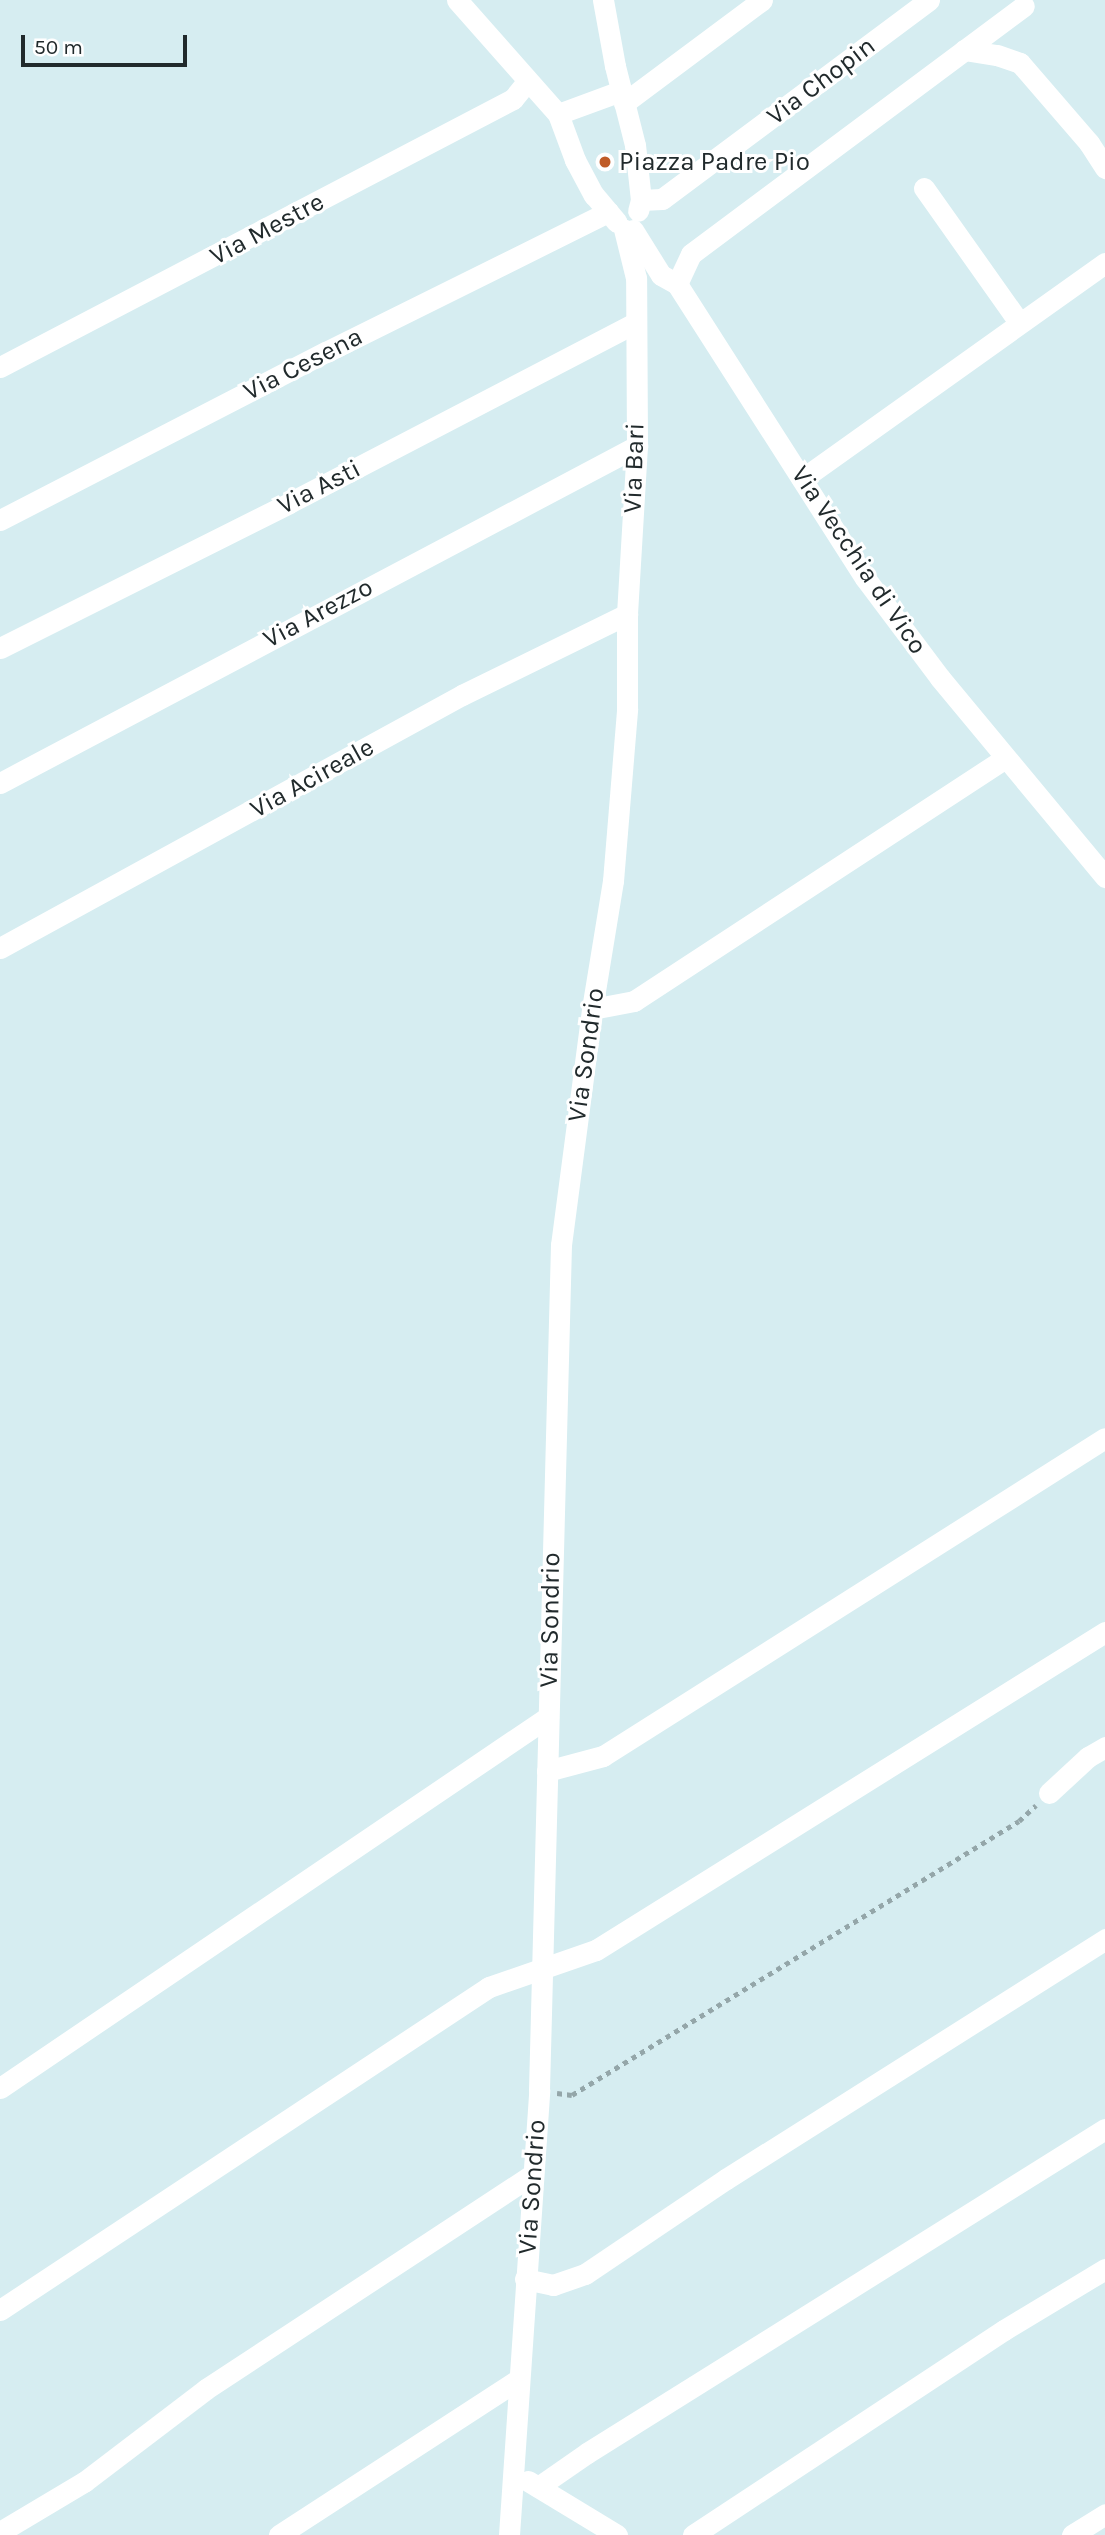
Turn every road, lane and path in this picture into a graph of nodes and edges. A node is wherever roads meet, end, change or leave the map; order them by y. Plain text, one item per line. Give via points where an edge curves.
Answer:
1 (457, 0) edge
2 (603, 0) edge
3 (762, 0) edge
4 (929, 0) edge
5 (1024, 6) dead end
6 (964, 50) junction
7 (527, 82) junction
8 (623, 97) junction
9 (558, 114) junction
10 (1105, 168) edge
11 (924, 188) dead end
12 (641, 200) junction
13 (608, 212) junction
14 (629, 230) junction
15 (1105, 263) edge
16 (677, 284) junction
17 (636, 322) junction
18 (1020, 322) junction
19 (0, 367) edge
20 (637, 446) junction
21 (802, 479) junction
22 (0, 520) edge
23 (627, 614) junction
24 (0, 648) edge
25 (628, 709) joint
26 (1005, 758) junction
27 (0, 783) edge
28 (1105, 877) edge
29 (0, 948) edge
30 (592, 1009) junction
31 (1105, 1438) edge
32 (1105, 1632) edge
33 (548, 1717) junction
34 (1105, 1747) edge
35 (547, 1771) junction
36 (1049, 1793) joint
37 (1105, 1939) edge
38 (540, 1969) junction
39 (0, 2088) edge
40 (539, 2090) junction
41 (1105, 2129) edge
42 (533, 2174) junction
43 (1105, 2269) edge
44 (525, 2279) junction
45 (0, 2309) edge
46 (518, 2380) junction
47 (512, 2471) junction
48 (538, 2487) junction
49 (1105, 2514) edge
50 (0, 2532) edge
51 (279, 2535) edge
52 (509, 2535) edge
53 (617, 2535) edge
54 (693, 2535) edge
55 (1072, 2535) edge

1 - 7 street
2 - 8 street, Via Bari
3 - 8 street
4 - 12 street, Via Chopin via 662,199
5 - 6 street
6 - 10 street via 1020,63 1057,103
6 - 16 street via 691,254
7 - 9 street
7 - 19 street, Via Mestre via 513,99
8 - 9 street
8 - 12 street, Via Bari via 635,145
9 - 13 street, Via Vecchia di Vico via 575,160
11 - 18 street
12 - 14 street, Via Bari
13 - 14 street, Via Vecchia di Vico
13 - 22 street, Via Cesena
14 - 16 street, Via Vecchia di Vico via 661,275
14 - 17 street, Via Bari
15 - 18 street
16 - 21 street, Via Vecchia di Vico
17 - 20 street, Via Bari
17 - 24 street, Via Asti
18 - 21 street
20 - 23 street, Via Bari
20 - 27 street, Via Arezzo
21 - 26 street, Via Vecchia di Vico via 865,578
23 - 25 street, Via Bari
23 - 29 street, Via Acireale via 462,695
25 - 30 street, Via Sondrio via 613,881
26 - 28 street, Via Vecchia di Vico
26 - 30 street via 634,1001
30 - 33 street, Via Sondrio via 561,1245
31 - 35 street via 603,1756
32 - 38 street via 596,1950
33 - 35 street, Via Sondrio
33 - 39 street
34 - 36 street
35 - 38 street, Via Sondrio
36 - 40 path via 1020,1821 572,2095
37 - 44 street via 585,2274 553,2284
38 - 40 street, Via Sondrio
38 - 45 street via 489,1987
40 - 42 street, Via Sondrio
41 - 48 street
42 - 44 street, Via Sondrio
42 - 50 street via 206,2389 84,2482
43 - 54 street via 1004,2330
44 - 46 street, Via Sondrio
46 - 47 street, Via Sondrio
46 - 51 street
47 - 48 street
47 - 52 street, Via Sondrio
48 - 53 street
49 - 55 street

